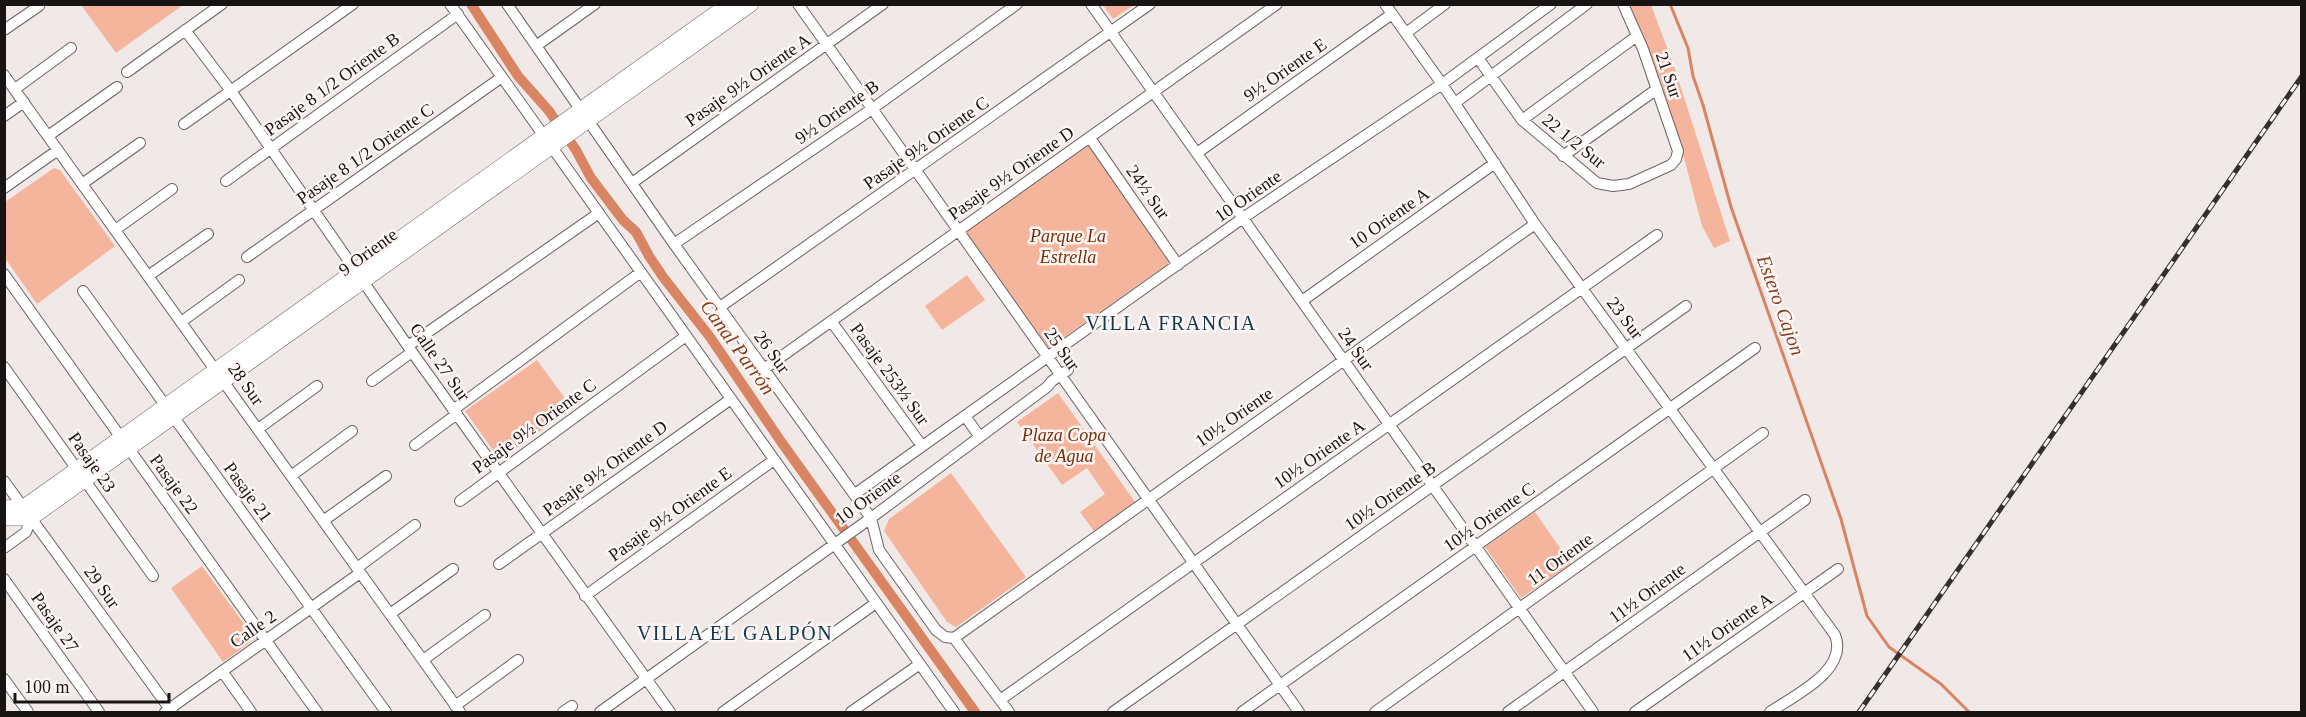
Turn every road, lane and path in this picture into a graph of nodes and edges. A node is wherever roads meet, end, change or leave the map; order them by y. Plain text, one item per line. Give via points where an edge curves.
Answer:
1 (222, 4) edge
2 (353, 4) edge
3 (450, 4) edge
4 (507, 4) edge
5 (595, 4) edge
6 (729, 4) edge
7 (751, 4) edge
8 (798, 4) edge
9 (883, 4) edge
10 (1017, 4) edge
11 (1091, 4) edge
12 (1150, 4) edge
13 (1277, 4) edge
14 (1446, 4) edge
15 (1551, 4) edge
16 (1587, 4) edge
17 (1623, 4) edge
18 (39, 6) edge
19 (1389, 9) edge
20 (458, 14) junction
21 (4, 30) edge
22 (185, 30) junction
23 (1111, 32) junction
24 (1406, 33) junction
25 (1637, 36) junction
26 (826, 45) junction
27 (536, 46) junction
28 (71, 48) dead end
29 (1479, 58) junction
30 (127, 72) dead end
31 (4, 75) edge
32 (1491, 76) junction
33 (502, 77) junction
34 (1442, 84) junction
35 (117, 87) dead end
36 (15, 89) junction
37 (1657, 89) junction
38 (231, 91) junction
39 (1154, 92) junction
40 (24, 102) junction
41 (1455, 103) junction
42 (872, 109) junction
43 (4, 116) edge
44 (578, 119) junction
45 (1522, 120) junction
46 (184, 124) dead end
47 (48, 136) junction
48 (1090, 138) junction
49 (550, 139) junction
50 (140, 143) dead end
51 (271, 148) junction
52 (58, 150) junction
53 (1197, 153) junction
54 (1563, 156) junction
55 (1676, 159) joint
56 (1495, 163) junction
57 (916, 171) junction
58 (226, 181) dead end
59 (632, 183) junction
60 (82, 184) junction
61 (4, 188) edge
62 (172, 189) dead end
63 (313, 211) junction
64 (599, 213) junction
65 (1243, 218) junction
66 (1535, 224) junction
67 (115, 230) junction
68 (958, 231) junction
69 (208, 234) dead end
70 (1658, 235) dead end
71 (674, 244) junction
72 (247, 257) dead end
73 (1179, 264) junction
74 (641, 272) junction
75 (4, 274) edge
76 (148, 276) junction
77 (359, 276) junction
78 (239, 280) dead end
79 (1582, 289) junction
80 (83, 291) dead end
81 (1302, 301) junction
82 (1686, 306) dead end
83 (720, 307) junction
84 (831, 321) junction
85 (181, 322) junction
86 (686, 336) junction
87 (1627, 348) junction
88 (1755, 348) dead end
89 (410, 349) junction
90 (1048, 357) junction
91 (1343, 360) junction
92 (4, 367) edge
93 (764, 369) junction
94 (1064, 372) junction
95 (219, 375) junction
96 (372, 381) dead end
97 (317, 386) dead end
98 (731, 399) junction
99 (1670, 408) junction
100 (169, 411) junction
101 (455, 412) junction
102 (965, 416) junction
103 (1389, 424) junction
104 (258, 429) junction
105 (352, 431) dead end
106 (1763, 433) dead end
107 (980, 437) junction
108 (124, 444) junction
109 (415, 445) dead end
110 (922, 446) junction
111 (774, 460) junction
112 (1715, 468) junction
113 (498, 472) junction
114 (81, 474) junction
115 (291, 476) junction
116 (386, 477) dead end
117 (4, 481) edge
118 (1432, 486) junction
119 (855, 494) junction
120 (1148, 499) junction
121 (1805, 500) dead end
122 (460, 501) dead end
123 (4, 508) edge
124 (27, 512) junction
125 (4, 518) edge
126 (871, 518) junction
127 (323, 521) junction
128 (415, 525) dead end
129 (1761, 532) junction
130 (542, 534) junction
131 (838, 541) junction
132 (1475, 546) junction
133 (4, 548) edge
134 (1193, 562) junction
135 (499, 564) dead end
136 (453, 569) dead end
137 (1838, 569) dead end
138 (358, 570) junction
139 (153, 576) dead end
140 (4, 579) edge
141 (1805, 592) junction
142 (585, 596) junction
143 (876, 603) junction
144 (311, 608) junction
145 (1519, 609) junction
146 (390, 614) junction
147 (485, 615) dead end
148 (1237, 625) junction
149 (954, 638) junction
150 (266, 640) junction
151 (423, 660) junction
152 (518, 660) dead end
153 (920, 664) junction
154 (222, 671) junction
155 (1564, 672) junction
156 (4, 679) edge
157 (646, 680) junction
158 (1280, 686) junction
159 (1000, 700) junction
160 (458, 709) edge
161 (168, 711) edge
162 (28, 712) edge
163 (99, 712) edge
164 (251, 712) edge
165 (317, 712) edge
166 (386, 712) edge
167 (600, 712) edge
168 (670, 712) edge
169 (723, 712) edge
170 (852, 712) edge
171 (954, 712) edge
172 (1009, 712) edge
173 (1113, 712) edge
174 (1242, 712) edge
175 (1299, 712) edge
176 (1375, 712) edge
177 (1508, 712) edge
178 (1593, 712) edge
179 (1635, 712) edge
180 (1770, 712) edge

1 - 22 street
2 - 38 street
3 - 20 street
4 - 27 street, 26 Sur
5 - 27 street
6 - 44 street, 9 Oriente
7 - 44 street, 9 Oriente
8 - 26 street, 25 Sur
9 - 26 street, Pasaje 9½ Oriente A
10 - 42 street, 9½ Oriente B
11 - 23 street, 24 Sur
12 - 23 street, Pasaje 9½ Oriente C
13 - 39 street, Pasaje 9½ Oriente D
14 - 24 street
15 - 29 street, 10 Oriente
16 - 32 street
17 - 25 street, 21 Sur
18 - 21 street
19 - 24 street, 23 Sur
19 - 53 street, 9½ Oriente E
20 - 33 street
20 - 51 street, Pasaje 8 1/2 Oriente B
22 - 30 street
22 - 38 street, Calle 27 Sur
23 - 39 street, 24 Sur
23 - 57 street, Pasaje 9½ Oriente C
24 - 34 street, 23 Sur
25 - 37 street, 21 Sur
25 - 45 street
26 - 42 street, 25 Sur
26 - 59 street, Pasaje 9½ Oriente A
27 - 44 street, 26 Sur
28 - 36 street
29 - 32 street, 22 1/2 Sur
29 - 34 street, 10 Oriente
31 - 36 street, 28 Sur
32 - 41 street
32 - 45 street, 22 1/2 Sur
33 - 49 street
33 - 63 street, Pasaje 8 1/2 Oriente C
34 - 41 street, 23 Sur
34 - 65 street, 10 Oriente
35 - 47 street
36 - 40 street, 28 Sur
37 - 54 street
37 - 55 street, 21 Sur via 1678,151
38 - 46 street
38 - 51 street, Calle 27 Sur
39 - 48 street, Pasaje 9½ Oriente D
39 - 53 street, 24 Sur
40 - 43 street
40 - 47 street, 28 Sur
41 - 56 street, 23 Sur
42 - 57 street, 25 Sur
42 - 71 street, 9½ Oriente B
44 - 49 street, 9 Oriente
44 - 59 street, 26 Sur
45 - 54 street, 22 1/2 Sur
47 - 52 street, 28 Sur
48 - 68 street, Pasaje 9½ Oriente D
48 - 73 street, 24½ Sur
49 - 64 street
49 - 77 street, 9 Oriente
50 - 60 street
51 - 58 street, Pasaje 8 1/2 Oriente B
51 - 63 street, Calle 27 Sur
52 - 60 street, 28 Sur
52 - 61 street
53 - 65 street, 24 Sur
54 - 55 street, 22 1/2 Sur via 1597,183 1613,186 1629,184
56 - 66 street, 23 Sur
56 - 81 street, 10 Oriente A
57 - 68 street, 25 Sur
57 - 83 street, Pasaje 9½ Oriente C
59 - 71 street, 26 Sur
60 - 67 street, 28 Sur
62 - 67 street
63 - 72 street, Pasaje 8 1/2 Oriente C
63 - 77 street, Calle 27 Sur
64 - 74 street
64 - 89 street
65 - 73 street, 10 Oriente
65 - 81 street, 24 Sur
66 - 79 street, 23 Sur
66 - 91 street, 10½ Oriente
67 - 76 street, 28 Sur
68 - 84 street, Pasaje 9½ Oriente D
68 - 90 street, 25 Sur
69 - 76 street
70 - 79 street, 10½ Oriente A
71 - 83 street, 26 Sur
73 - 90 street, 10 Oriente
74 - 86 street
74 - 101 street
75 - 108 street, Pasaje 22
76 - 85 street, 28 Sur
77 - 89 street, Calle 27 Sur
77 - 95 street, 9 Oriente
78 - 85 street
79 - 87 street, 23 Sur
79 - 103 street, 10½ Oriente A
80 - 100 street, Pasaje 21
81 - 91 street, 24 Sur
82 - 87 street, 10½ Oriente B
83 - 93 street, 26 Sur
84 - 93 street, Pasaje 9½ Oriente D
84 - 110 street, Pasaje 253½ Sur
85 - 95 street, 28 Sur
86 - 98 street
86 - 113 street, Pasaje 9½ Oriente C
87 - 99 street, 23 Sur
87 - 118 street, 10½ Oriente B
88 - 99 street, 10½ Oriente C
89 - 96 street
89 - 101 street, Calle 27 Sur
90 - 94 street, 25 Sur
90 - 102 street, 10 Oriente
91 - 103 street, 24 Sur
91 - 120 street, 10½ Oriente
92 - 114 street, Pasaje 23
93 - 119 street, 26 Sur
94 - 107 street, 10 Oriente
94 - 120 street, 25 Sur
95 - 100 street, 9 Oriente
95 - 104 street, 28 Sur
97 - 104 street
98 - 111 street
98 - 130 street, Pasaje 9½ Oriente D
99 - 112 street, 23 Sur
99 - 132 street, 10½ Oriente C
100 - 108 street, 9 Oriente
100 - 144 street, Pasaje 21
101 - 109 street
101 - 113 street, Calle 27 Sur
102 - 107 street
102 - 110 street, 10 Oriente
103 - 118 street, 24 Sur
103 - 134 street, 10½ Oriente A
104 - 115 street, 28 Sur
105 - 115 street
106 - 112 street, 11 Oriente
107 - 126 street, 10 Oriente
108 - 114 street, 9 Oriente
108 - 150 street, Pasaje 22
110 - 119 street, 10 Oriente
111 - 131 street
111 - 142 street, Pasaje 9½ Oriente E
112 - 129 street, 23 Sur
112 - 145 street, 11 Oriente
113 - 122 street, Pasaje 9½ Oriente C
113 - 130 street, Calle 27 Sur
114 - 124 street, 9 Oriente
114 - 139 street, Pasaje 23
115 - 127 street, 28 Sur
116 - 127 street
117 - 124 street, 29 Sur
118 - 132 street, 24 Sur
118 - 148 street, 10½ Oriente B
119 - 126 street, 26 Sur
120 - 134 street, 25 Sur
120 - 149 street, 10½ Oriente
121 - 129 street, 11½ Oriente
123 - 124 street
124 - 125 street
124 - 133 street via 26,532
124 - 161 street, 29 Sur
126 - 131 street, 10 Oriente
126 - 149 street, 26 Sur via 879,550 936,630
127 - 138 street, 28 Sur
128 - 138 street, Calle 2
129 - 141 street, 23 Sur
129 - 155 street, 11½ Oriente
130 - 135 street, Pasaje 9½ Oriente D
130 - 142 street, Calle 27 Sur
131 - 143 street
131 - 157 street, 10 Oriente
132 - 145 street, 24 Sur
132 - 158 street, 10½ Oriente C
134 - 148 street, 25 Sur
134 - 159 street, 10½ Oriente A
136 - 146 street
137 - 141 street, 11½ Oriente A
138 - 144 street, Calle 2
138 - 146 street, 28 Sur
140 - 163 street, Pasaje 27
141 - 179 street, 11½ Oriente A
141 - 180 street, 23 Sur via 1835,635 1838,650 1828,671
142 - 157 street, Calle 27 Sur
143 - 153 street
143 - 169 street
144 - 150 street, Calle 2
144 - 166 street, Pasaje 21
145 - 155 street, 24 Sur
145 - 176 street, 11 Oriente
146 - 151 street, 28 Sur
147 - 151 street
148 - 158 street, 25 Sur
148 - 173 street, 10½ Oriente B
149 - 159 street, 26 Sur
150 - 154 street, Calle 2
150 - 165 street, Pasaje 22
151 - 160 street, 28 Sur
152 - 160 street
153 - 170 street
153 - 171 street
154 - 161 street, Calle 2
154 - 164 street
155 - 177 street, 11½ Oriente
155 - 178 street, 24 Sur
156 - 162 street
157 - 167 street, 10 Oriente
157 - 168 street, Calle 27 Sur
158 - 174 street, 10½ Oriente C
158 - 175 street, 25 Sur
159 - 172 street, 26 Sur

